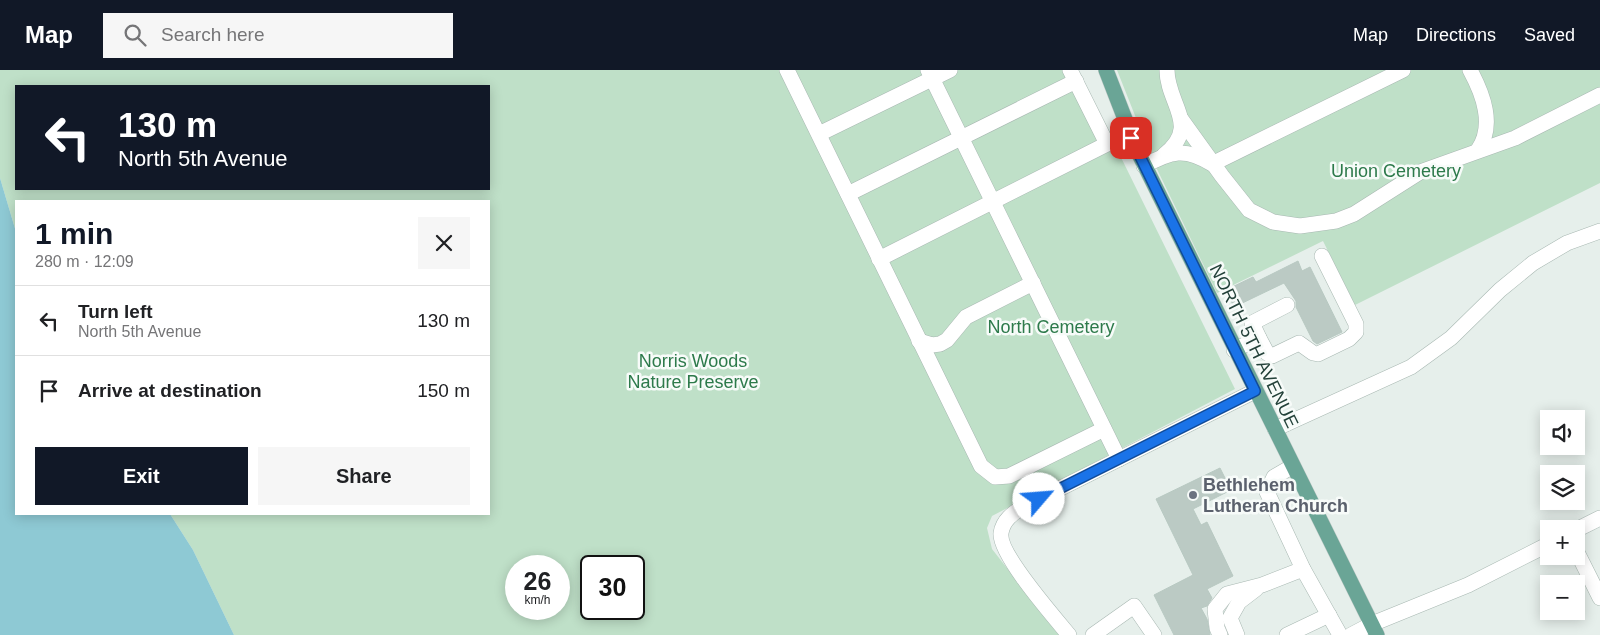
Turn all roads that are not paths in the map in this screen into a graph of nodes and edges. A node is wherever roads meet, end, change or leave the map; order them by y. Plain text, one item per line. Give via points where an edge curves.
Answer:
1 (788, 70) edge
2 (950, 70) edge
3 (1106, 70) edge
4 (1167, 70) edge
5 (1403, 70) edge
6 (1470, 70) edge
7 (930, 74) edge
8 (1073, 75) edge
9 (1600, 95) edge
10 (1181, 119) junction
11 (819, 134) junction
12 (961, 138) junction
13 (1478, 150) junction
14 (1164, 155) junction
15 (1212, 164) junction
16 (1144, 166) junction
17 (848, 194) junction
18 (993, 202) junction
19 (1600, 231) edge
20 (1322, 256) dead end
21 (879, 259) junction
22 (1033, 284) junction
23 (1287, 305) dead end
24 (1259, 338) junction
25 (919, 341) junction
26 (1234, 350) junction
27 (1255, 391) junction
28 (1104, 428) junction
29 (1275, 430) junction
30 (1119, 459) junction
31 (1293, 466) junction
32 (1600, 518) edge
33 (1585, 526) edge
34 (1540, 549) edge
35 (1584, 565) edge
36 (1303, 569) junction
37 (1262, 585) junction
38 (1600, 598) edge
39 (1329, 615) junction
40 (1375, 630) edge
41 (1102, 632) edge
42 (1069, 635) edge
43 (1154, 635) edge
44 (1220, 635) edge
45 (1237, 635) edge
46 (1288, 635) edge
47 (1340, 635) edge
48 (1351, 635) edge

1 - 11 street
2 - 7 street
3 - 16 main road, NORTH 5TH AVENUE
4 - 10 street
5 - 15 street
6 - 13 street via 1486,110 1485,135
7 - 11 street
7 - 12 street
8 - 12 street
8 - 18 street via 1107,144
9 - 13 street via 1524,134
10 - 14 street via 1179,141
10 - 15 street
11 - 17 street
12 - 17 street
12 - 18 street
13 - 15 street via 1420,172 1354,214 1336,221 1300,226 1273,222 1250,210
14 - 15 street via 1192,154
14 - 16 street
16 - 26 main road, NORTH 5TH AVENUE
17 - 21 street
18 - 21 street
18 - 22 street
19 - 29 street via 1567,243 1533,263 1451,338 1410,367
20 - 24 street via 1356,324 1356,332 1349,339 1318,354 1299,343 1272,356
21 - 25 street
22 - 25 street via 966,317 940,344
22 - 28 street
23 - 24 street via 1252,322
24 - 26 street
25 - 28 street via 977,460 985,471 995,477 1009,476
26 - 27 main road, NORTH 5TH AVENUE
27 - 29 main road, NORTH 5TH AVENUE
27 - 30 street
28 - 30 street
29 - 31 main road, NORTH 5TH AVENUE
30 - 42 street via 1011,515 1001,533 1005,551
31 - 36 street via 1274,477 1267,492
31 - 40 main road, NORTH 5TH AVENUE
32 - 33 street
34 - 40 street
35 - 38 street
36 - 37 street
36 - 39 street
37 - 44 street via 1227,594 1215,609
37 - 45 street via 1239,602 1230,618
39 - 46 street
39 - 47 street
40 - 48 street
41 - 43 street via 1134,606

